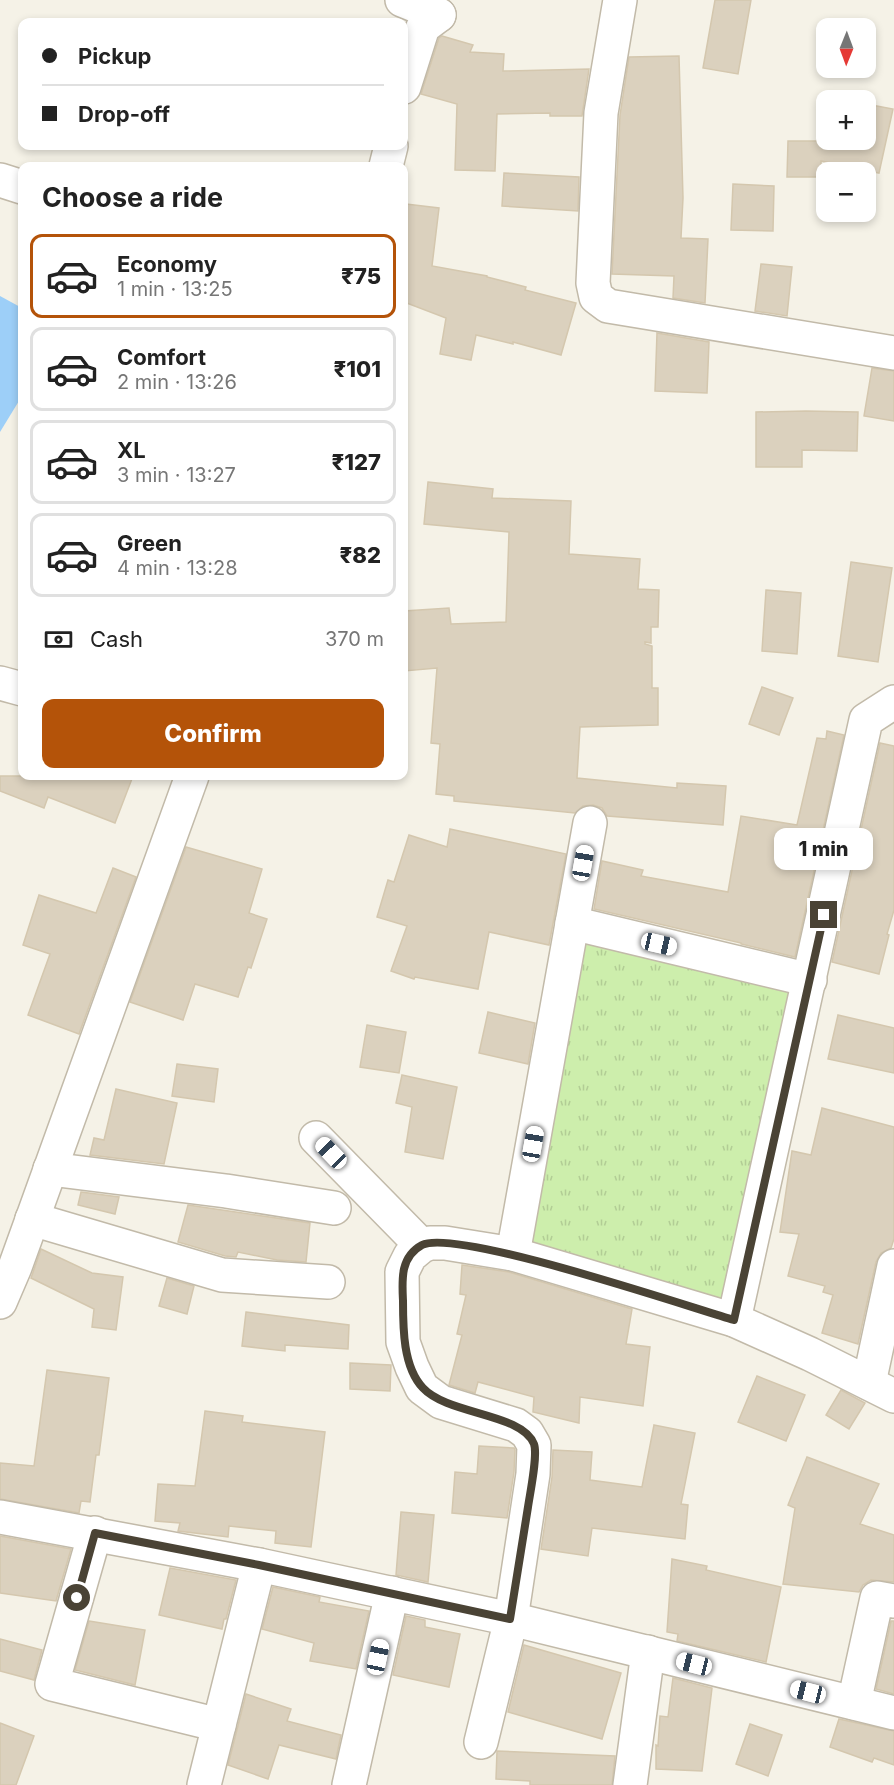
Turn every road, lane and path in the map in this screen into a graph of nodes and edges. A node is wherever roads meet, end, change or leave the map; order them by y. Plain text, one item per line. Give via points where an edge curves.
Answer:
1 (402, 0) edge
2 (620, 0) edge
3 (408, 74) edge
4 (0, 180) edge
5 (18, 186) edge
6 (894, 353) edge
7 (0, 683) edge
8 (18, 688) edge
9 (894, 702) edge
10 (191, 780) edge
11 (590, 823) dead end
12 (572, 923) junction
13 (810, 980) junction
14 (316, 1138) dead end
15 (50, 1169) junction
16 (334, 1208) dead end
17 (32, 1219) junction
18 (422, 1246) junction
19 (513, 1254) junction
20 (894, 1266) edge
21 (328, 1282) dead end
22 (0, 1302) edge
23 (734, 1320) junction
24 (881, 1389) edge
25 (0, 1517) edge
26 (95, 1533) junction
27 (259, 1565) junction
28 (392, 1593) junction
29 (894, 1601) edge
30 (510, 1619) junction
31 (648, 1652) junction
32 (854, 1704) junction
33 (894, 1713) edge
34 (219, 1725) junction
35 (481, 1742) dead end
36 (204, 1785) edge
37 (349, 1785) edge
38 (630, 1785) edge

1 - 3 street via 439,15 423,27
2 - 6 street via 601,113 593,283 596,297 608,306
4 - 5 street
7 - 8 street
9 - 13 street via 866,720
10 - 15 street
11 - 12 street
12 - 13 street
12 - 19 street
13 - 23 street
14 - 18 street
15 - 16 street
15 - 17 street
17 - 21 street via 222,1275
17 - 22 street
18 - 19 street via 445,1243
18 - 30 street via 410,1256 402,1272 404,1342 422,1388 441,1402 516,1425 528,1433 534,1445
19 - 23 street
20 - 24 street
23 - 24 street
25 - 26 street
26 - 27 street
26 - 34 street via 52,1684
27 - 28 street
27 - 34 street
28 - 30 street
28 - 37 street
29 - 32 street via 877,1598
30 - 31 street
30 - 35 street
31 - 32 street
31 - 38 street
32 - 33 street
34 - 36 street

